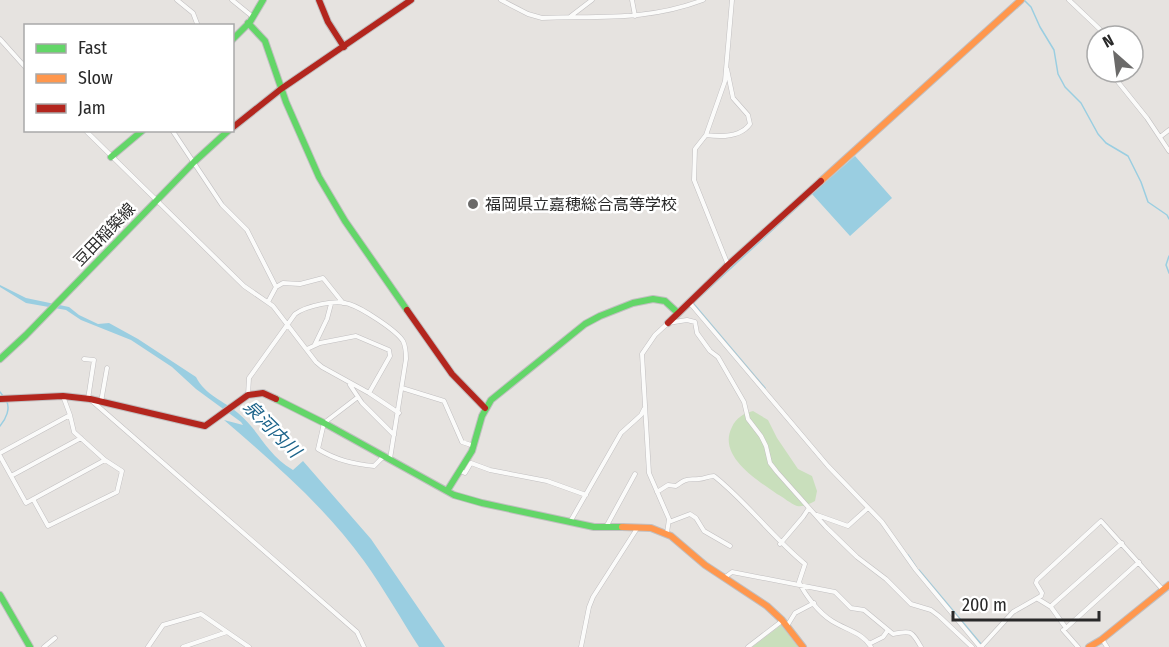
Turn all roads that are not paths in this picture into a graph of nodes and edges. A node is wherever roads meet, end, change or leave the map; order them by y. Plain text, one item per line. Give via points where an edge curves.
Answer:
1 (177, 0) edge
2 (232, 0) edge
3 (264, 0) edge
4 (319, 0) edge
5 (411, 0) edge
6 (501, 0) edge
7 (592, 0) edge
8 (632, 0) edge
9 (702, 0) edge
10 (732, 0) edge
11 (1021, 0) edge
12 (1069, 0) edge
13 (635, 16) junction
14 (570, 17) junction
15 (250, 20) junction
16 (197, 24) edge
17 (1094, 24) edge
18 (234, 38) edge
19 (0, 39) edge
20 (344, 47) junction
21 (24, 66) edge
22 (726, 67) junction
23 (1119, 84) edge
24 (281, 90) junction
25 (234, 127) edge
26 (1169, 130) edge
27 (87, 132) edge
28 (141, 132) edge
29 (173, 132) edge
30 (228, 132) edge
31 (705, 135) junction
32 (1160, 136) junction
33 (1169, 151) edge
34 (111, 158) junction
35 (194, 162) junction
36 (155, 200) junction
37 (728, 265) junction
38 (276, 287) junction
39 (268, 302) junction
40 (688, 302) junction
41 (343, 303) junction
42 (331, 304) junction
43 (678, 313) junction
44 (668, 323) junction
45 (287, 325) junction
46 (315, 345) junction
47 (307, 348) junction
48 (0, 359) edge
49 (84, 359) dead end
50 (107, 368) dead end
51 (349, 384) junction
52 (402, 388) junction
53 (369, 393) junction
54 (248, 395) junction
55 (63, 396) junction
56 (358, 397) junction
57 (0, 399) edge
58 (89, 399) junction
59 (101, 402) junction
60 (485, 408) junction
61 (644, 409) junction
62 (399, 412) junction
63 (70, 416) junction
64 (324, 423) junction
65 (395, 435) junction
66 (81, 438) junction
67 (474, 446) junction
68 (0, 455) edge
69 (387, 457) junction
70 (105, 460) junction
71 (461, 471) junction
72 (635, 474) dead end
73 (11, 476) junction
74 (447, 491) junction
75 (657, 492) junction
76 (586, 495) junction
77 (33, 499) junction
78 (809, 508) junction
79 (868, 508) junction
80 (816, 515) junction
81 (570, 522) junction
82 (669, 522) junction
83 (638, 527) junction
84 (606, 528) junction
85 (667, 533) junction
86 (1122, 543) junction
87 (780, 544) junction
88 (730, 546) dead end
89 (1139, 562) junction
90 (724, 578) junction
91 (1169, 585) edge
92 (801, 586) junction
93 (1163, 590) junction
94 (0, 595) edge
95 (1038, 599) junction
96 (814, 603) junction
97 (1050, 607) junction
98 (785, 624) junction
99 (888, 630) junction
100 (1063, 630) dead end
101 (228, 631) junction
102 (55, 638) dead end
103 (1101, 642) edge
104 (580, 645) edge
105 (870, 646) edge
106 (30, 647) edge
107 (44, 647) edge
108 (148, 647) edge
109 (183, 647) edge
110 (249, 647) edge
111 (364, 647) edge
112 (748, 647) edge
113 (803, 647) edge
114 (921, 647) edge
115 (972, 647) edge
116 (981, 647) edge
117 (1078, 647) edge
118 (1089, 647) edge
119 (1107, 647) edge

1 - 16 street via 193,13
2 - 15 street
3 - 15 street
4 - 20 street
5 - 20 street, 豆田稲築線
6 - 14 street via 542,18
7 - 14 street
8 - 13 street
9 - 13 street via 675,10
10 - 22 street
11 - 37 street
12 - 17 street
13 - 14 street
15 - 18 street
15 - 24 street via 265,41
19 - 21 street
20 - 24 street, 豆田稲築線
22 - 31 street
22 - 31 street via 733,98 748,115 750,124 729,136
23 - 32 street
24 - 25 street, 豆田稲築線
24 - 60 street via 319,177 345,221 452,374
26 - 32 street
27 - 34 street
28 - 34 street
29 - 35 street
30 - 35 street, 豆田稲築線
31 - 37 street via 695,149 694,180
32 - 33 street
34 - 36 street
35 - 36 street, 豆田稲築線
35 - 38 street via 222,205 247,230
36 - 39 street via 244,286
36 - 48 street, 豆田稲築線
37 - 40 street
38 - 39 street
38 - 41 street via 323,278
39 - 45 street
40 - 43 street
40 - 79 street
41 - 42 street
41 - 52 street via 391,329 402,340 406,359
42 - 45 street via 306,307
42 - 46 street
43 - 44 street
43 - 60 street via 656,298 599,315 501,390
44 - 61 street via 642,354
44 - 78 street via 695,322 697,333 718,357 744,402 770,463
45 - 47 street
45 - 54 street via 249,378
46 - 47 street
46 - 53 street via 356,336 389,350 390,356
47 - 51 street via 322,367
49 - 58 street via 94,360
50 - 59 street
51 - 53 street
51 - 56 street
52 - 62 street
52 - 67 street via 444,401 462,442
53 - 62 street
54 - 59 street via 202,426
54 - 64 street via 267,394
55 - 57 street
55 - 58 street
55 - 63 street
56 - 64 street
56 - 65 street
58 - 59 street
58 - 111 street via 357,632
60 - 67 street
61 - 75 street via 649,473
61 - 76 street via 621,433
62 - 65 street
63 - 66 street
63 - 68 street
64 - 69 street
64 - 69 street via 318,449 330,456 374,466
65 - 69 street
66 - 70 street
66 - 73 street
67 - 71 street
68 - 73 street
69 - 74 street
70 - 77 street
70 - 77 street via 122,471 117,492 48,526
71 - 74 street
71 - 76 street via 465,473 471,463 547,481
72 - 84 street
73 - 77 street via 26,503
74 - 81 street
75 - 82 street
75 - 87 street via 687,479 714,476 746,503
76 - 81 street
78 - 80 street
78 - 87 street
79 - 80 street via 846,526
79 - 116 street
80 - 115 street via 911,604 931,610
81 - 84 street
82 - 85 street
82 - 88 street via 690,514 704,531
83 - 84 street
83 - 85 street
83 - 104 street via 593,597
85 - 90 street
86 - 89 street
86 - 95 street via 1101,521 1037,580 1042,593
86 - 97 street
87 - 92 street via 805,564
89 - 93 street
89 - 97 street via 1066,628
90 - 92 street via 732,572
90 - 98 street via 761,601
91 - 93 street
92 - 96 street
92 - 99 street via 835,592 851,608 864,610
93 - 103 street
94 - 106 street
95 - 97 street
95 - 116 street via 1013,612
96 - 98 street via 795,613
96 - 105 street via 832,621 858,634
98 - 112 street
98 - 113 street
99 - 105 street
99 - 114 street via 893,634 912,633
100 - 117 street
101 - 108 street via 198,615 163,625
101 - 109 street
101 - 110 street
102 - 107 street
103 - 118 street
103 - 119 street

